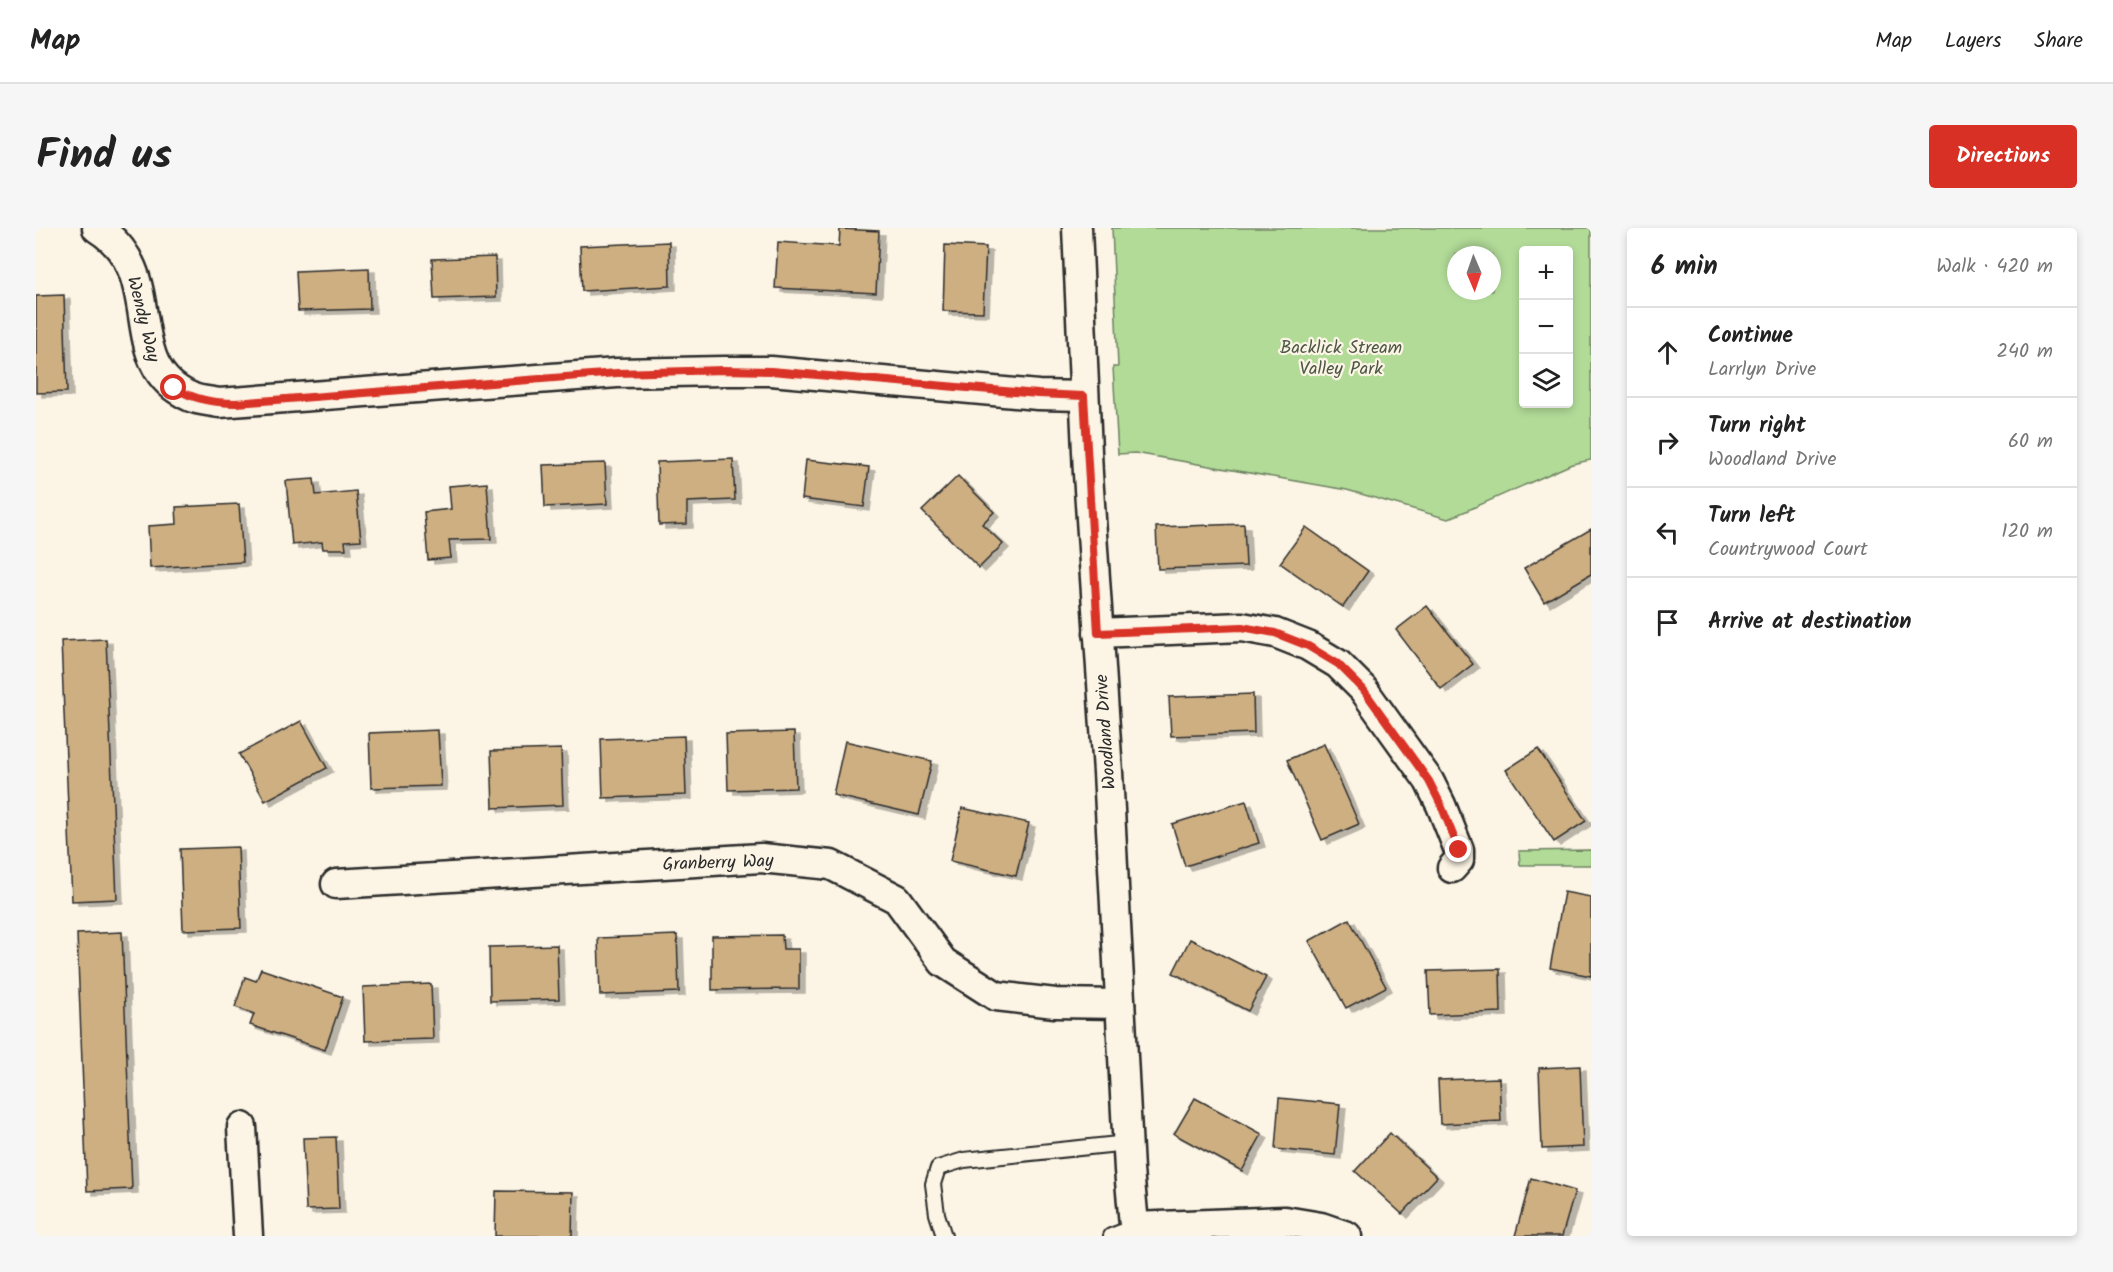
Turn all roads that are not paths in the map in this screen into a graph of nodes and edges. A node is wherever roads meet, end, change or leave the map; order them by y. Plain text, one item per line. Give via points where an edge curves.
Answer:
1 (98, 228) edge
2 (1077, 228) edge
3 (1084, 396) junction
4 (1098, 633) junction
5 (1452, 868) dead end
6 (336, 884) dead end
7 (1120, 1004) junction
8 (242, 1126) dead end
9 (1128, 1143) junction
10 (1126, 1233) edge
11 (248, 1236) edge
12 (944, 1236) edge
13 (1347, 1236) edge

1 - 3 street, Wendy Way via 124,254 136,276 149,354 159,373 174,388 219,403 617,373 724,370
2 - 3 street, Woodland Drive
3 - 4 street, Woodland Drive
4 - 5 street via 1242,627 1297,641 1338,664 1363,689 1429,781 1459,850 1459,860
4 - 7 street, Woodland Drive
6 - 7 street, Granberry Way via 761,858 831,865 897,898 944,962 996,996 1055,1003
7 - 9 street, Woodland Drive
8 - 11 street
9 - 10 street, Woodland Drive
9 - 12 lane via 964,1160 938,1168 933,1184
10 - 13 street via 1285,1221

